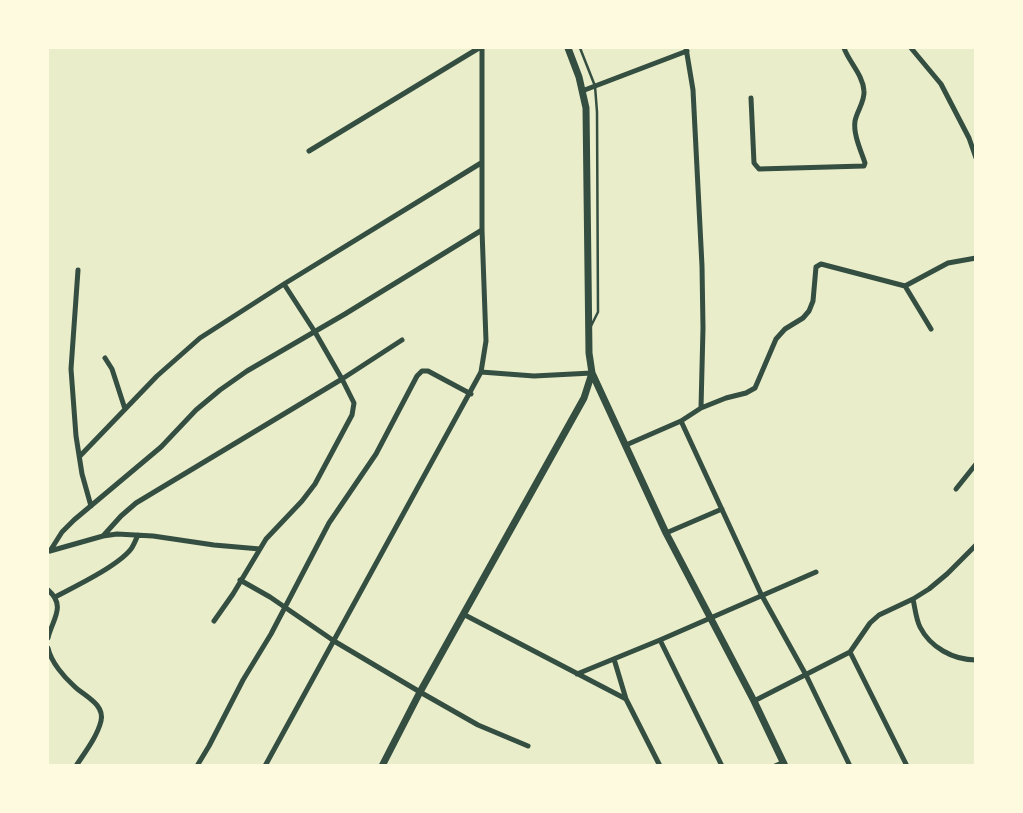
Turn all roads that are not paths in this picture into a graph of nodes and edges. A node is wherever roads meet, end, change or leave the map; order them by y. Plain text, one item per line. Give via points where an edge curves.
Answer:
1 (481, 48) edge
2 (568, 48) edge
3 (580, 48) edge
4 (844, 48) edge
5 (911, 48) edge
6 (686, 49) edge
7 (595, 86) junction
8 (582, 91) junction
9 (751, 98) dead end
10 (309, 151) dead end
11 (976, 158) edge
12 (481, 163) junction
13 (482, 230) junction
14 (976, 258) edge
15 (78, 270) dead end
16 (284, 284) junction
17 (905, 286) junction
18 (931, 329) dead end
19 (589, 330) junction
20 (315, 332) junction
21 (402, 340) dead end
22 (106, 358) dead end
23 (481, 372) junction
24 (592, 373) junction
25 (342, 380) junction
26 (471, 394) junction
27 (701, 408) junction
28 (125, 409) junction
29 (681, 421) junction
30 (626, 445) junction
31 (80, 456) junction
32 (976, 464) edge
33 (956, 489) dead end
34 (91, 506) junction
35 (722, 509) junction
36 (666, 533) junction
37 (138, 535) junction
38 (103, 536) junction
39 (976, 545) edge
40 (260, 549) junction
41 (49, 552) edge
42 (816, 572) dead end
43 (240, 580) junction
44 (48, 590) edge
45 (760, 594) junction
46 (55, 597) junction
47 (913, 599) junction
48 (285, 607) junction
49 (463, 614) junction
50 (710, 617) junction
51 (214, 621) dead end
52 (48, 638) edge
53 (660, 640) junction
54 (334, 641) junction
55 (48, 648) edge
56 (850, 652) junction
57 (614, 658) junction
58 (976, 660) edge
59 (577, 674) junction
60 (806, 675) junction
61 (420, 692) junction
62 (626, 699) junction
63 (754, 701) junction
64 (528, 746) dead end
65 (785, 764) edge
66 (76, 766) edge
67 (197, 766) edge
68 (265, 766) edge
69 (382, 766) edge
70 (660, 766) edge
71 (722, 766) edge
72 (775, 766) edge
73 (850, 766) edge
74 (906, 766) edge

1 - 10 street
1 - 12 street
2 - 8 street
3 - 7 lane
4 - 9 street via 864,91 855,120 864,166 759,169 754,162
5 - 11 street via 941,84
6 - 7 street
6 - 27 street via 693,90 702,266
7 - 8 street
7 - 19 lane via 598,312
8 - 19 street via 586,108
12 - 13 street
12 - 16 street
13 - 20 street
13 - 23 street via 486,342
14 - 17 street via 948,263
15 - 31 street via 70,369
16 - 20 street
16 - 28 street via 200,338
17 - 18 street
17 - 27 street via 821,264 816,267 809,311 776,339 756,388
19 - 24 street
20 - 25 street
20 - 34 street via 246,371 220,390 161,447
21 - 25 street
22 - 28 street
23 - 24 street via 534,376
23 - 26 street
24 - 30 street
24 - 49 street via 584,398
25 - 38 street via 136,503
25 - 40 street via 354,403 352,416 315,484
26 - 48 street via 428,371 417,376 376,454 329,523
26 - 54 street
27 - 29 street
28 - 31 street
29 - 30 street
29 - 35 street
30 - 36 street
31 - 34 street
32 - 33 street
34 - 41 street via 62,532
35 - 36 street
35 - 45 street
36 - 50 street
37 - 38 street
37 - 40 street
37 - 46 street via 124,555
38 - 41 street
39 - 47 street via 947,574
40 - 43 street
42 - 45 street
43 - 48 street
43 - 51 street
44 - 46 street
45 - 50 street
45 - 60 street
46 - 52 street via 57,614
47 - 56 street via 879,615
47 - 58 street via 919,625 927,639 945,653
48 - 54 street
48 - 67 street
49 - 59 street
49 - 61 street
50 - 53 street
50 - 63 street
53 - 57 street
53 - 71 street
54 - 61 street
54 - 68 street
55 - 66 street via 49,655 64,675 101,712 96,734
56 - 60 street
56 - 74 street
57 - 59 street
57 - 62 street
59 - 62 street
60 - 63 street
60 - 73 street
61 - 64 street via 478,725
61 - 69 street
62 - 70 street
63 - 65 street
65 - 72 street

